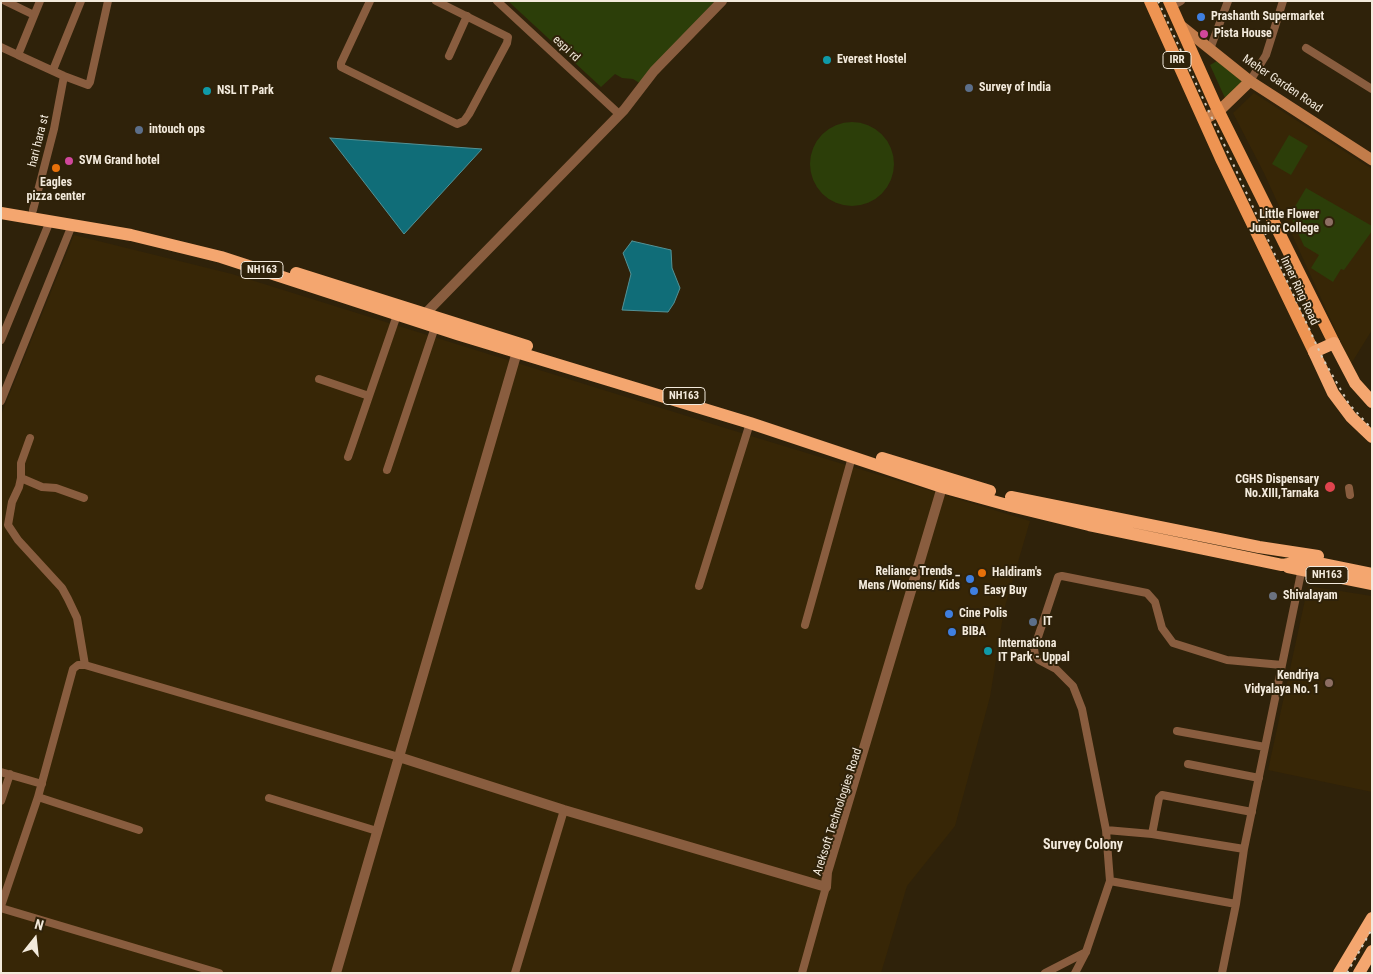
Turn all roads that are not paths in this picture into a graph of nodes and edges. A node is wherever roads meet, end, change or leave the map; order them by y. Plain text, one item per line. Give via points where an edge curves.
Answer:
1 (40, 1) edge
2 (81, 1) edge
3 (108, 1) edge
4 (370, 1) edge
5 (436, 1) edge
6 (497, 1) edge
7 (722, 1) edge
8 (731, 1) edge
9 (1150, 1) edge
10 (1228, 1) edge
11 (1283, 1) edge
12 (8, 2) edge
13 (1174, 3) edge
14 (34, 15) junction
15 (467, 16) junction
16 (1180, 25) junction
17 (1, 47) edge
18 (1306, 48) dead end
19 (1210, 49) junction
20 (18, 55) junction
21 (450, 56) dead end
22 (53, 70) junction
23 (64, 76) junction
24 (648, 79) junction
25 (1250, 81) junction
26 (1372, 88) edge
27 (1219, 111) junction
28 (619, 114) junction
29 (1204, 119) junction
30 (1372, 160) edge
31 (1, 206) edge
32 (33, 210) junction
33 (1, 213) edge
34 (50, 221) junction
35 (72, 225) junction
36 (132, 232) junction
37 (397, 316) junction
38 (422, 319) junction
39 (435, 327) junction
40 (1, 340) edge
41 (1334, 343) junction
42 (518, 348) junction
43 (1314, 352) junction
44 (319, 379) dead end
45 (369, 396) junction
46 (1, 401) edge
47 (1372, 402) edge
48 (750, 423) junction
49 (30, 438) dead end
50 (1371, 438) edge
51 (348, 457) dead end
52 (852, 457) junction
53 (387, 470) dead end
54 (21, 478) junction
55 (945, 488) junction
56 (84, 498) dead end
57 (1302, 566) junction
58 (1372, 567) edge
59 (1372, 574) edge
60 (1372, 584) edge
61 (699, 586) dead end
62 (805, 625) dead end
63 (85, 665) junction
64 (1282, 665) junction
65 (1177, 731) dead end
66 (1265, 748) junction
67 (399, 756) junction
68 (1188, 764) dead end
69 (1, 772) edge
70 (10, 774) junction
71 (1259, 778) junction
72 (42, 784) junction
73 (38, 797) junction
74 (269, 798) dead end
75 (1, 801) edge
76 (564, 810) junction
77 (1252, 812) junction
78 (138, 830) dead end
79 (1106, 830) junction
80 (377, 832) junction
81 (1152, 834) junction
82 (1244, 849) junction
83 (1110, 881) junction
84 (826, 887) junction
85 (1236, 904) junction
86 (1, 907) edge
87 (1372, 918) edge
88 (1372, 951) edge
89 (1086, 952) junction
90 (219, 973) edge
91 (336, 973) edge
92 (515, 973) edge
93 (802, 973) edge
94 (1045, 973) edge
95 (1075, 973) edge
96 (1222, 973) edge
97 (1339, 973) edge
98 (1359, 973) edge

1 - 14 street
2 - 22 street
3 - 23 street via 89,84
4 - 15 street via 341,67 458,124 469,114 508,37
5 - 15 street
6 - 28 street, espi rd
7 - 24 street
8 - 24 street via 658,75
9 - 29 main road, IRR
10 - 19 street
11 - 25 street via 1266,56
12 - 14 street
13 - 16 main road, IRR
14 - 20 street
15 - 21 street
16 - 19 main road, Meher Garden Road
16 - 27 main road, IRR
17 - 20 street
18 - 26 street
19 - 25 main road, Meher Garden Road
20 - 22 street
22 - 23 street
23 - 32 street, hari hara st
24 - 28 street
25 - 27 main road
25 - 30 main road, Meher Garden Road
27 - 29 main road
27 - 41 main road, Inner Ring Road / IRR
28 - 38 street
29 - 43 main road, Inner Ring Road / IRR
31 - 32 highway, NH163
32 - 36 highway, NH163
33 - 34 highway, NH163
34 - 35 highway, NH163
34 - 40 street
35 - 36 highway, NH163
35 - 46 street
36 - 37 highway, NH163 via 221,257
36 - 38 highway, NH163 via 175,237 241,255
37 - 38 highway, NH163
37 - 45 street
38 - 39 highway, NH163
38 - 42 highway, NH163
39 - 42 highway, NH163
39 - 53 street
41 - 43 highway
41 - 47 highway, Inner Ring Road / IRR via 1355,383
42 - 48 highway, NH163
42 - 58 highway, NH163 via 1016,498
42 - 67 street
43 - 50 highway, Inner Ring Road / IRR via 1333,393
44 - 45 street
45 - 51 street
48 - 52 highway, NH163
48 - 61 street
49 - 54 street via 21,463
52 - 55 highway, NH163
52 - 62 street
54 - 56 street
54 - 63 street via 9,513 9,528 62,588 77,618
55 - 57 highway, NH163 via 1089,524 1282,565
55 - 84 street, Areksoft Technologies Road via 827,872
57 - 59 highway, NH163 via 1308,561
57 - 60 highway, NH163
57 - 64 street
63 - 67 street
63 - 72 street via 73,669
64 - 66 street
64 - 79 street via 1227,660 1172,643 1162,628 1155,602 1148,593 1058,577 1034,649 1035,655 1073,686 1082,709
65 - 66 street
66 - 71 street
67 - 76 street
67 - 80 street
68 - 71 street
69 - 70 street
70 - 72 street
70 - 75 street
71 - 77 street
72 - 73 street
73 - 78 street
73 - 86 street
74 - 80 street
76 - 84 street
76 - 92 street
77 - 81 street via 1162,795
77 - 82 street
79 - 81 street
79 - 83 street
80 - 91 street
81 - 82 street
82 - 85 street
83 - 85 street
83 - 89 street
84 - 93 street
85 - 96 street
86 - 90 street
87 - 97 highway
88 - 98 highway
89 - 94 street
89 - 95 street

